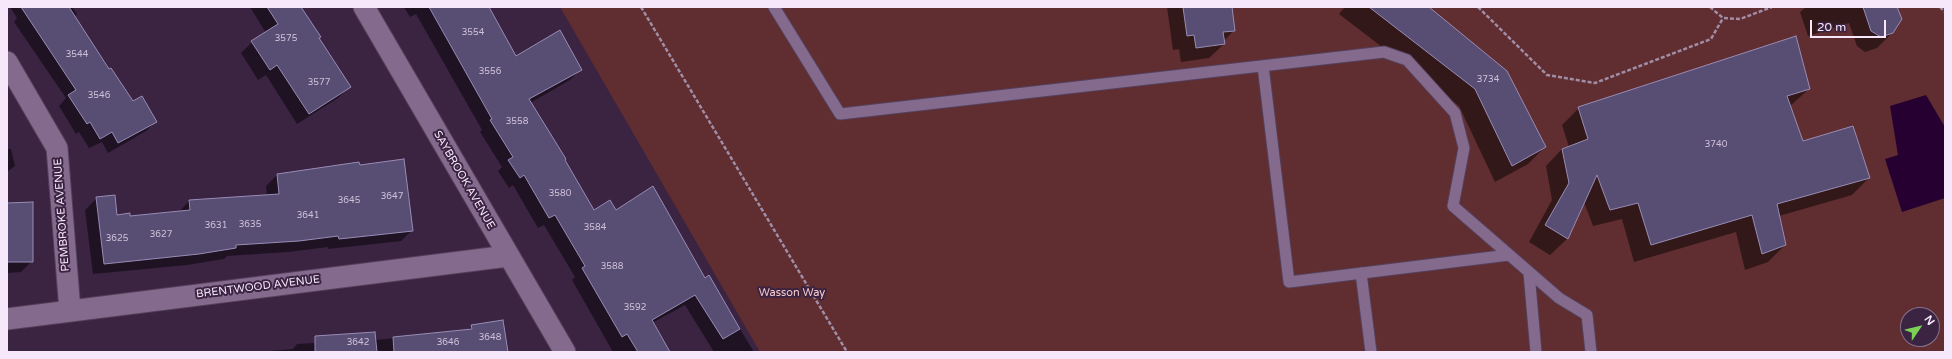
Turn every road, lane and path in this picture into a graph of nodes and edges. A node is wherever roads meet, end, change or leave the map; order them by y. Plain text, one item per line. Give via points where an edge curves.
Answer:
1 (364, 7) edge
2 (641, 7) edge
3 (774, 7) edge
4 (1478, 7) edge
5 (1710, 7) edge
6 (1772, 7) edge
7 (1940, 7) edge
8 (1945, 12) edge
9 (1723, 18) junction
10 (7, 62) edge
11 (1263, 66) junction
12 (1509, 255) junction
13 (508, 256) junction
14 (1361, 273) junction
15 (1529, 273) junction
16 (70, 311) junction
17 (7, 319) edge
18 (565, 352) edge
19 (847, 352) edge
20 (1371, 352) edge
21 (1536, 352) edge
22 (1591, 352) edge

1 - 13 street, SAYBROOK AVENUE
2 - 19 path
3 - 11 lane via 840,114
4 - 9 path via 1547,75 1595,83 1711,39
5 - 9 path
6 - 9 path via 1740,19
7 - 8 path
10 - 16 street, PEMBROKE AVENUE via 57,148
11 - 12 lane via 1384,52 1407,60 1455,113 1464,148 1453,206
11 - 14 lane via 1289,282
12 - 14 lane
12 - 15 lane
13 - 16 street, BRENTWOOD AVENUE
13 - 18 street, SAYBROOK AVENUE
14 - 20 lane
15 - 21 lane
15 - 22 lane via 1559,298 1587,315
16 - 17 street, BRENTWOOD AVENUE

